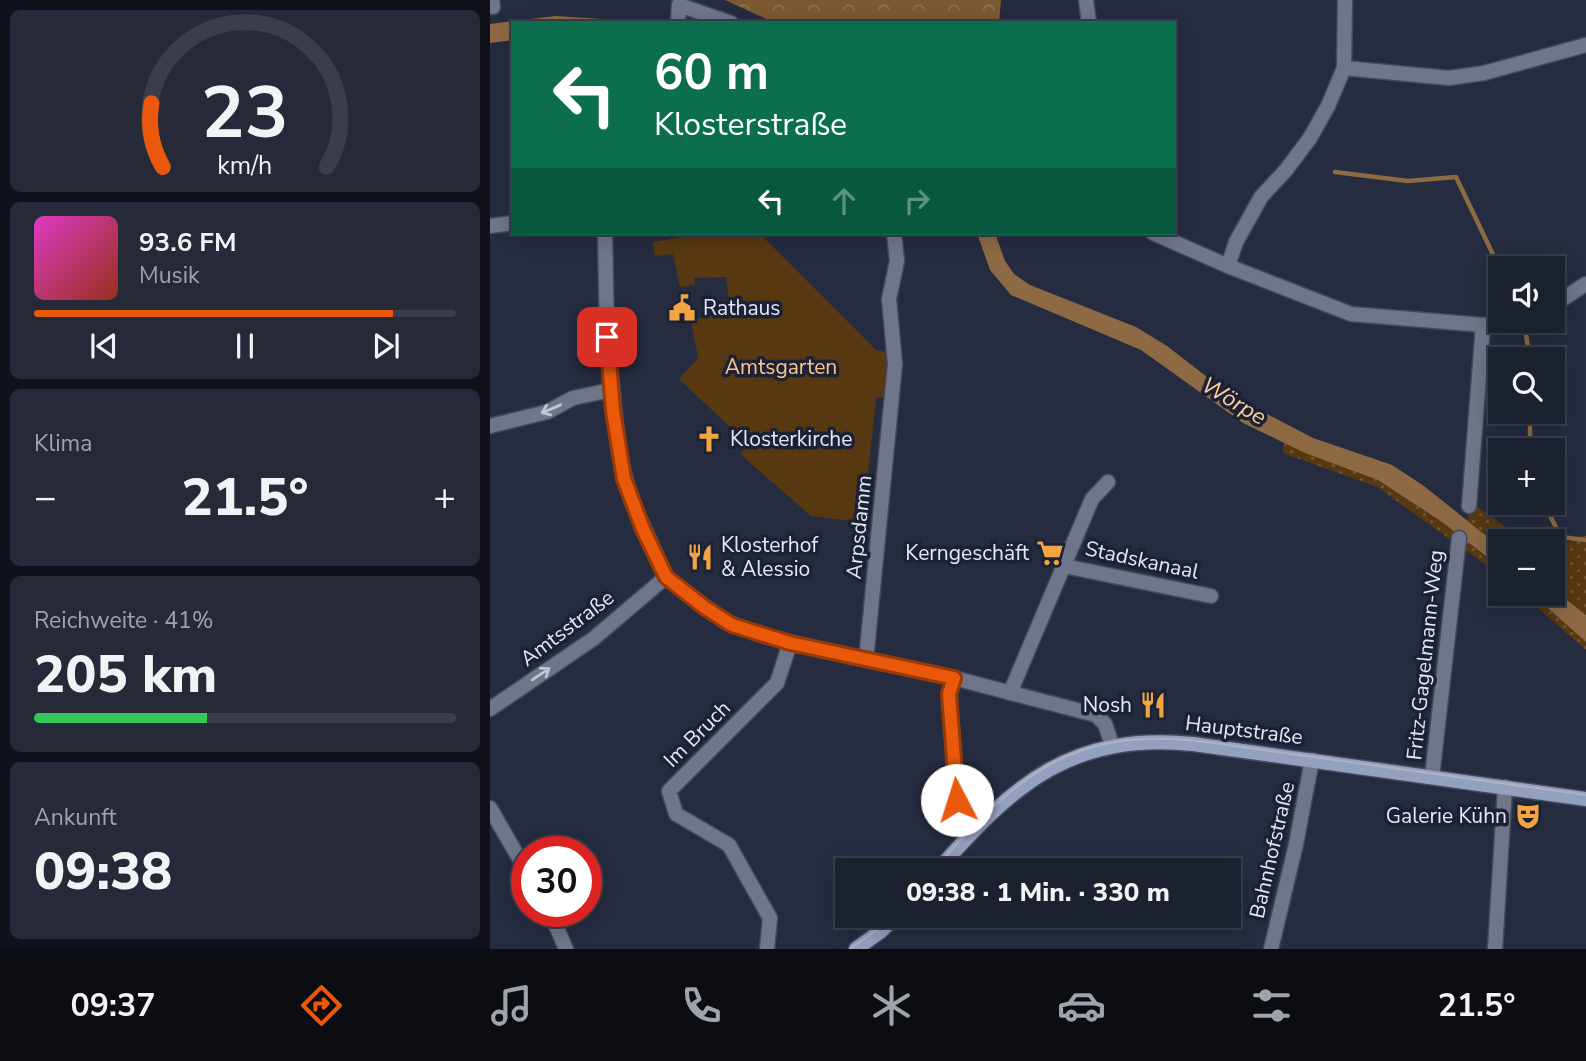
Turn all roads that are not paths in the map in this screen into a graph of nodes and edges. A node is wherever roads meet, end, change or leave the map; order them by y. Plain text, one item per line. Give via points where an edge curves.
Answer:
1 (1086, 0) edge
2 (1345, 0) edge
3 (677, 2) edge
4 (678, 21) edge
5 (726, 21) edge
6 (1089, 21) edge
7 (1586, 46) edge
8 (1344, 68) junction
9 (511, 223) edge
10 (490, 226) edge
11 (606, 235) edge
12 (894, 235) edge
13 (1158, 235) edge
14 (1228, 266) junction
15 (1586, 284) edge
16 (1565, 298) edge
17 (1483, 325) junction
18 (1488, 325) edge
19 (611, 390) junction
20 (490, 426) edge
21 (1108, 482) dead end
22 (1469, 506) dead end
23 (1459, 538) dead end
24 (1064, 566) junction
25 (666, 577) junction
26 (1211, 596) dead end
27 (790, 643) junction
28 (866, 660) junction
29 (954, 678) junction
30 (1010, 693) junction
31 (490, 709) edge
32 (1112, 745) junction
33 (1312, 760) junction
34 (1432, 777) junction
35 (1505, 788) junction
36 (1586, 799) edge
37 (490, 808) edge
38 (975, 829) junction
39 (511, 844) edge
40 (949, 858) edge
41 (556, 927) edge
42 (884, 928) edge
43 (566, 949) edge
44 (767, 949) edge
45 (856, 949) edge
46 (1271, 949) edge
47 (1495, 949) edge

1 - 6 street
2 - 8 street
3 - 4 street
3 - 5 street
7 - 8 street via 1449,78
8 - 14 street via 1310,138 1261,197
9 - 10 street
11 - 19 street
12 - 28 street, Arpsdamm via 897,261 890,299 895,364
13 - 14 street
14 - 17 street via 1351,314
15 - 16 street
17 - 18 street
17 - 22 street
19 -> 20 street
19 - 25 street via 624,479
21 - 24 street, Stadskanaal via 1092,499
23 - 34 street, Fritz-Gagelmann-Weg
24 - 26 street, Stadskanaal
24 - 30 street, Stadskanaal
25 - 27 street via 724,621
31 -> 25 street, Amtsstraße via 593,639
27 - 28 street
27 - 44 street, Im Bruch via 777,683 669,791 676,814 729,845 770,918
28 - 29 street
29 - 30 street
29 - 38 street via 949,694 957,800
30 - 32 street via 1096,715 1105,724
32 - 33 street, Hauptstraße via 1177,742
32 - 38 street, Hauptstraße via 1042,773 1009,796
33 - 34 street, Hauptstraße
33 - 46 street, Bahnhofstraße
34 - 35 street, Hauptstraße
35 - 36 street, Hauptstraße
35 - 47 street
37 - 39 street
38 - 40 street, Hauptstraße
41 - 43 street
42 - 45 street

